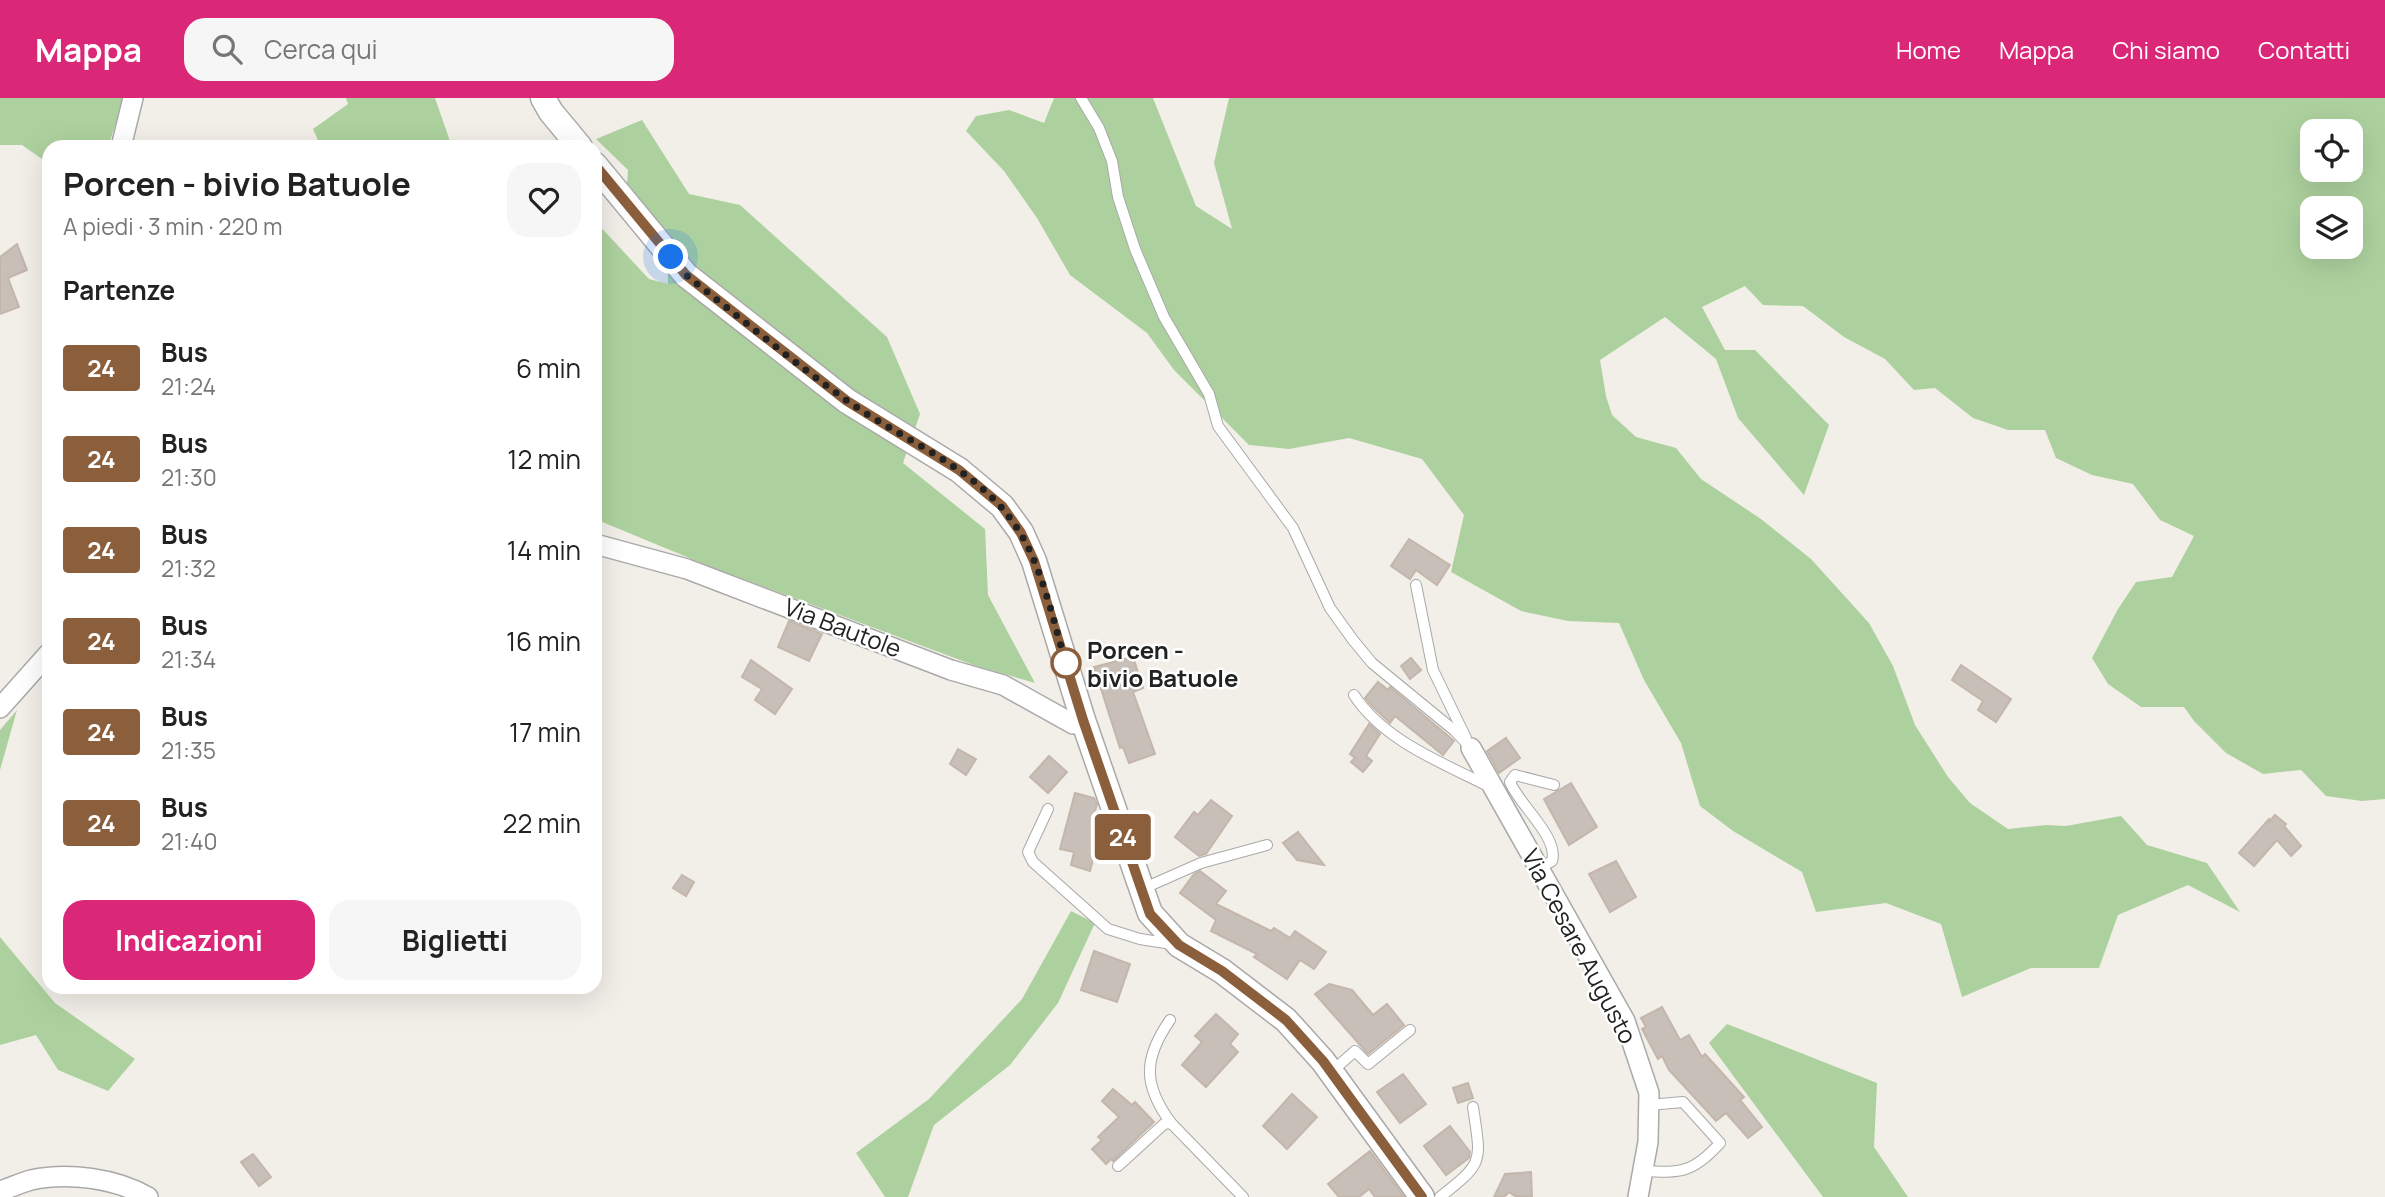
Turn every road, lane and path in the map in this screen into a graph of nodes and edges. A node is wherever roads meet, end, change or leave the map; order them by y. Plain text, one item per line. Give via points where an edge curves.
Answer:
1 (133, 98) edge
2 (543, 98) edge
3 (1081, 98) edge
4 (123, 140) edge
5 (574, 140) edge
6 (602, 173) edge
7 (602, 546) edge
8 (1416, 585) dead end
9 (42, 661) edge
10 (1354, 695) dead end
11 (0, 708) edge
12 (1083, 720) junction
13 (1471, 748) junction
14 (1555, 785) dead end
15 (1494, 789) junction
16 (1048, 808) dead end
17 (1267, 845) dead end
18 (1540, 868) junction
19 (1141, 889) junction
20 (1179, 945) junction
21 (1170, 1020) dead end
22 (1410, 1030) dead end
23 (1330, 1072) junction
24 (1649, 1105) junction
25 (1473, 1107) dead end
26 (1171, 1123) junction
27 (1118, 1166) dead end
28 (1643, 1171) junction
29 (0, 1191) edge
30 (148, 1197) edge
31 (1243, 1197) edge
32 (1422, 1197) edge
33 (1440, 1197) edge
34 (1638, 1197) edge

1 - 4 street
2 - 5 street
3 - 13 lane via 1112,161 1135,249 1164,317 1209,394 1218,426 1293,528 1330,608 1353,640 1372,663
6 - 12 street via 686,275 847,401 959,470 1002,506 1034,561
7 - 12 street, Via Bautole via 687,569 951,670 1003,685 1073,724
8 - 13 lane via 1433,670
9 - 11 street
10 - 15 lane via 1364,711 1411,747
12 - 19 street
13 - 15 street, Via Cesare Augusto
14 - 18 lane via 1515,775 1510,782 1546,834 1554,854 1552,861
15 - 18 street, Via Cesare Augusto
16 - 20 lane via 1028,852 1033,862 1108,929
17 - 19 lane via 1201,863
18 - 24 street, Via Cesare Augusto via 1625,1021
19 - 20 street via 1150,914
20 - 23 street via 1286,1020
21 - 26 lane via 1148,1063 1158,1106
22 - 23 lane via 1368,1064 1356,1051
23 - 32 street
24 - 28 street, Via Cesare Augusto
24 - 28 lane via 1683,1102 1720,1143 1704,1161 1687,1170
25 - 33 lane via 1477,1161 1468,1175
26 - 27 lane via 1164,1124
26 - 31 lane
28 - 34 street, Via Cesare Augusto
29 - 30 street via 60,1176 105,1181

